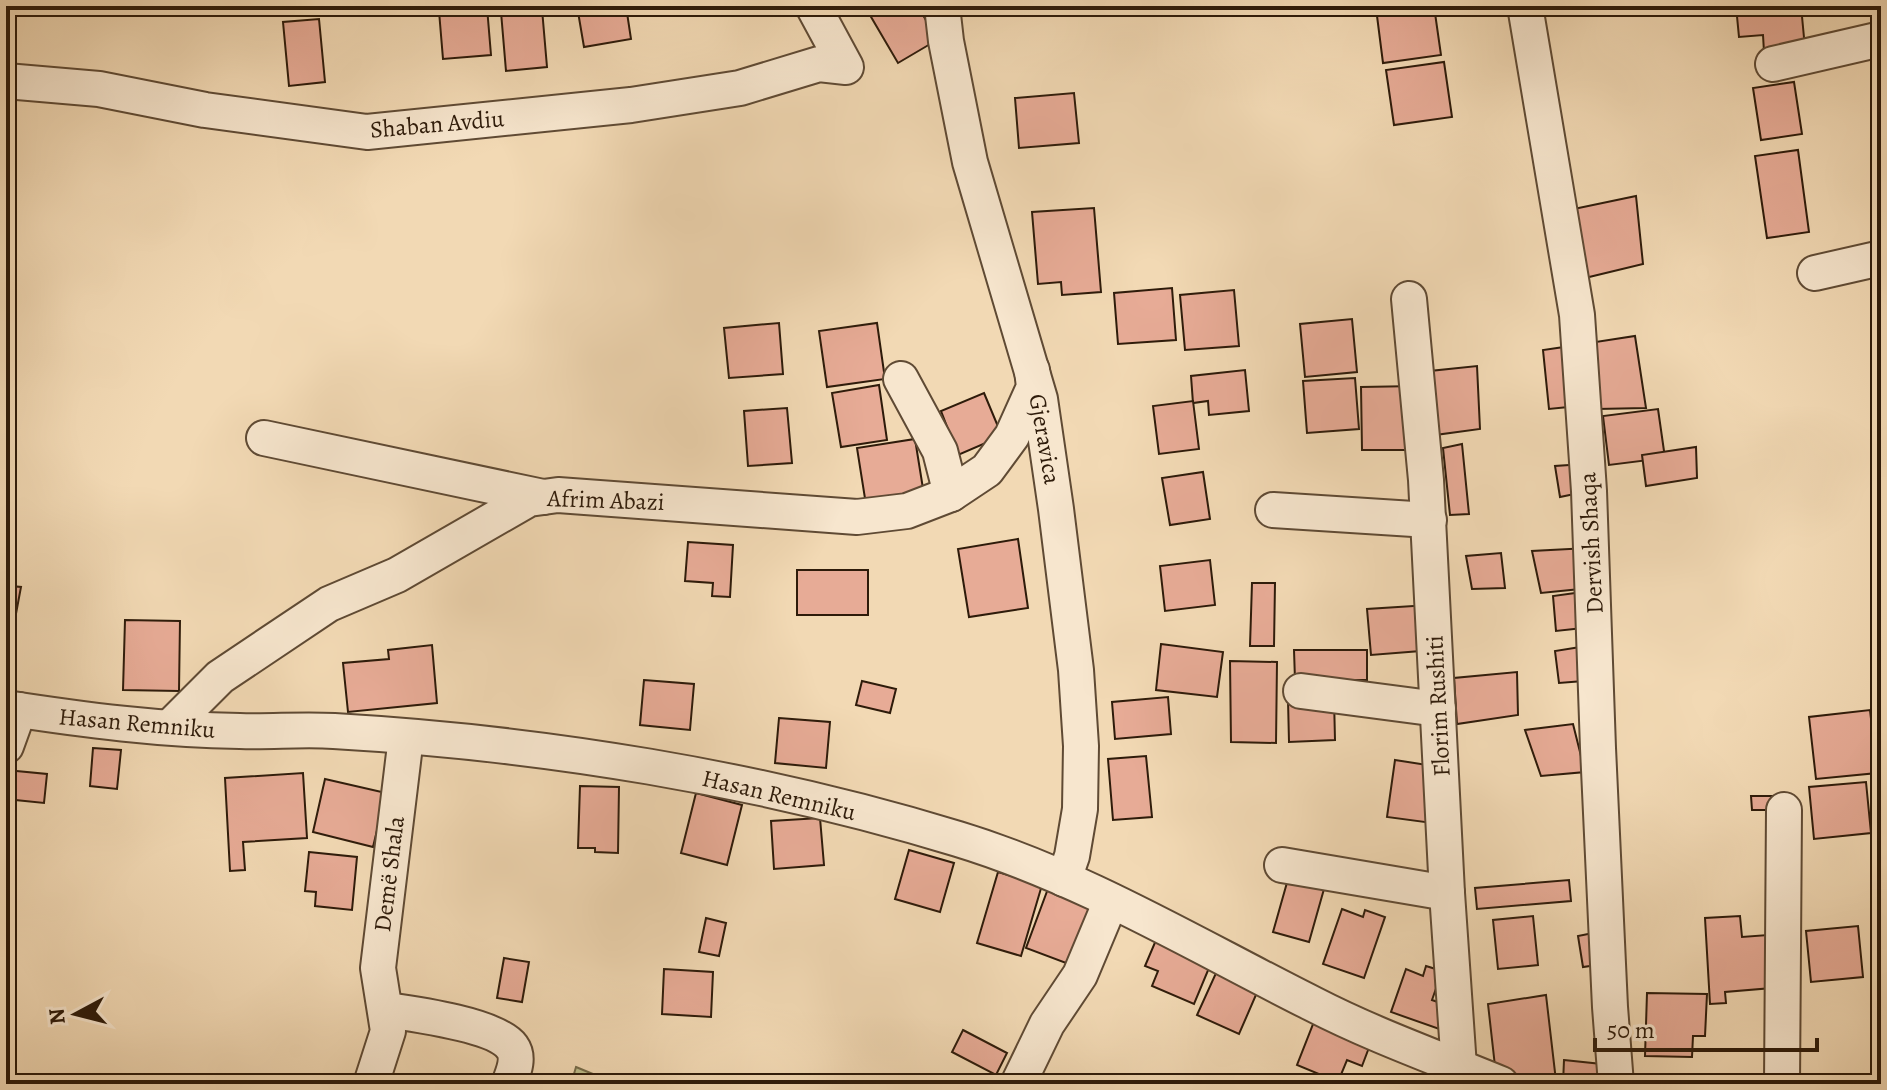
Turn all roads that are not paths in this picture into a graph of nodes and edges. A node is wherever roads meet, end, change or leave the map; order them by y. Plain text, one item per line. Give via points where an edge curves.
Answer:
1 (813, 6) edge
2 (942, 6) edge
3 (1525, 6) edge
4 (1881, 39) edge
5 (1773, 64) dead end
6 (6, 81) edge
7 (1881, 258) edge
8 (1815, 273) dead end
9 (1409, 299) dead end
10 (1032, 370) junction
11 (901, 379) dead end
12 (264, 438) dead end
13 (951, 494) junction
14 (543, 497) junction
15 (1273, 510) dead end
16 (1429, 520) junction
17 (1301, 691) dead end
18 (13, 709) edge
19 (1438, 709) junction
20 (170, 727) junction
21 (406, 737) junction
22 (6, 746) edge
23 (1784, 810) dead end
24 (1282, 865) dead end
25 (1064, 879) junction
26 (1447, 893) junction
27 (1111, 901) junction
28 (386, 1010) junction
29 (1459, 1067) junction
30 (371, 1084) edge
31 (509, 1084) edge
32 (1018, 1084) edge
33 (1501, 1084) edge
34 (1616, 1084) edge
35 (1782, 1084) edge

1 - 6 street, Shaban Avdiu via 846,67 819,64 740,88 631,105 367,132 99,89
2 - 10 street, Gjeravica via 970,162
3 - 34 street, Dervish Shaqa via 1577,315
4 - 5 street
7 - 8 street
9 - 16 street, Florim Rushiti
10 - 13 street, Afrim Abazi via 1034,387 1012,436 987,470
10 - 25 street, Gjeravica via 1056,509 1081,746 1080,809
11 - 13 street via 940,451
12 - 14 street
13 - 14 street, Afrim Abazi via 907,511 857,517
14 - 20 street, Afrim Abazi via 529,499 397,575 329,604 220,677
15 - 16 street
16 - 19 street, Florim Rushiti
17 - 19 street
18 - 20 street, Hasan Remniku
18 - 22 street
19 - 26 street, Florim Rushiti
20 - 21 street, Hasan Remniku
21 - 25 street, Hasan Remniku via 586,756 760,790 955,838
21 - 28 street, Demë Shala via 378,968
23 - 35 street
24 - 26 street
25 - 27 street, Hasan Remniku
26 - 29 street, Florim Rushiti
27 - 29 street, Hasan Remniku via 1319,1007
27 - 32 street via 1080,975 1047,1024
28 - 30 street, Demë Shala via 388,1031
28 - 31 street via 499,1037 515,1055
29 - 33 street, Hasan Remniku

